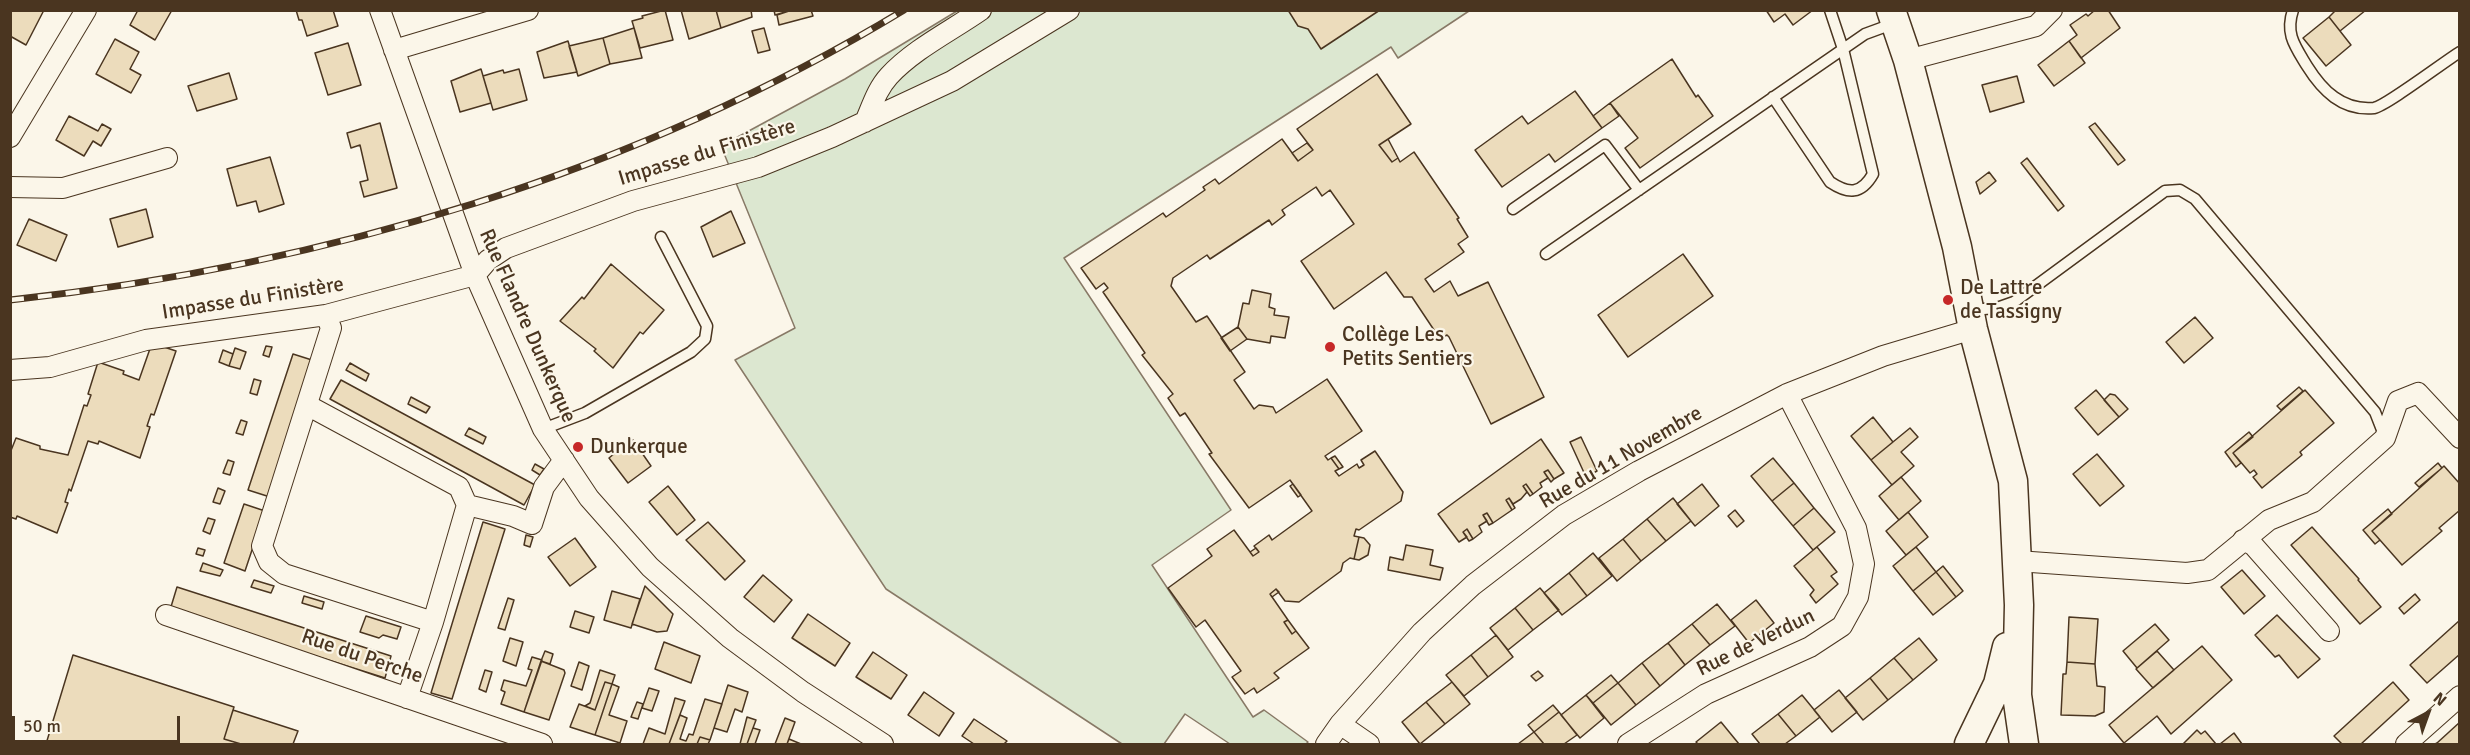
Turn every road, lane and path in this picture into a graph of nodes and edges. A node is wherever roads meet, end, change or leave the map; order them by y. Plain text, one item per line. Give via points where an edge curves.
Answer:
1 (86, 10) edge
2 (380, 10) edge
3 (528, 10) edge
4 (981, 10) edge
5 (1069, 10) edge
6 (1830, 10) edge
7 (2052, 10) edge
8 (2293, 10) edge
9 (1893, 16) edge
10 (1843, 49) junction
11 (394, 50) junction
12 (2460, 52) edge
13 (1908, 60) junction
14 (1773, 97) junction
15 (866, 122) junction
16 (10, 137) edge
17 (167, 158) dead end
18 (10, 187) edge
19 (1639, 190) junction
20 (1513, 209) dead end
21 (661, 237) dead end
22 (1546, 254) dead end
23 (475, 275) junction
24 (326, 315) junction
25 (1971, 319) junction
26 (10, 370) edge
27 (1787, 394) junction
28 (307, 405) junction
29 (543, 429) junction
30 (2385, 438) junction
31 (2460, 438) edge
32 (564, 460) junction
33 (467, 505) junction
34 (2244, 540) junction
35 (2017, 561) junction
36 (2019, 605) junction
37 (166, 615) dead end
38 (434, 622) junction
39 (2329, 631) dead end
40 (2460, 696) edge
41 (407, 698) junction
42 (1340, 724) junction
43 (488, 736) edge
44 (542, 744) edge
45 (883, 744) edge
46 (1326, 744) edge
47 (1369, 744) edge
48 (1628, 744) edge
49 (1969, 744) edge
50 (2024, 744) edge
51 (2406, 744) edge

1 - 16 street
2 - 11 street, Rue Flandre Dunkerque
3 - 11 street
4 - 15 street via 889,76 875,97
5 - 15 street, Impasse du Finistère via 952,81
6 - 10 lane
7 - 13 street via 2036,26
8 - 12 lane via 2288,24 2294,46 2321,88 2356,106 2376,108
9 - 10 lane
9 - 13 street
10 - 14 lane
10 - 14 lane via 1873,174 1868,183 1857,190 1844,191 1830,182
11 - 23 street, Rue Flandre Dunkerque
13 - 25 street via 1957,247
14 - 19 lane
15 - 23 street, Impasse du Finistère via 759,167 633,201 506,248
17 - 18 street via 63,188
19 - 20 lane via 1605,145
19 - 22 lane
21 - 29 lane via 707,326 705,339 691,352 585,413
23 - 24 street, Impasse du Finistère
23 - 29 street, Rue Flandre Dunkerque
24 - 26 street, Impasse du Finistère via 147,340 50,367
24 - 28 street via 331,328
25 - 27 street, Rue du 11 Novembre
25 - 30 lane via 2014,302 2165,190 2180,190 2195,199 2375,412
25 - 35 street via 2013,481
27 - 42 street, Rue du 11 Novembre via 1564,515 1473,585 1422,632
27 - 48 street, Rue de Verdun via 1856,528 1864,564 1858,597 1842,626 1810,647 1706,694
28 - 33 street via 459,487
28 - 38 street via 262,546 269,562 284,574
29 - 32 street, Rue Flandre Dunkerque
30 - 31 street via 2398,401 2418,393
30 - 34 street via 2313,502 2269,520
32 - 33 street via 544,487 531,524
32 - 45 street, Rue Flandre Dunkerque via 589,498 659,575 730,638
33 - 38 street
34 - 35 street via 2208,570 2187,573
34 - 39 street via 2253,545
35 - 36 street
36 - 49 street via 1998,684
36 - 50 street via 2017,694
37 - 41 street, Rue du Perche
38 - 41 street
40 - 51 street
41 - 43 street, Rue du Perche
42 - 46 street, Rue du 11 Novembre
42 - 47 street
43 - 44 street, Rue du Perche

